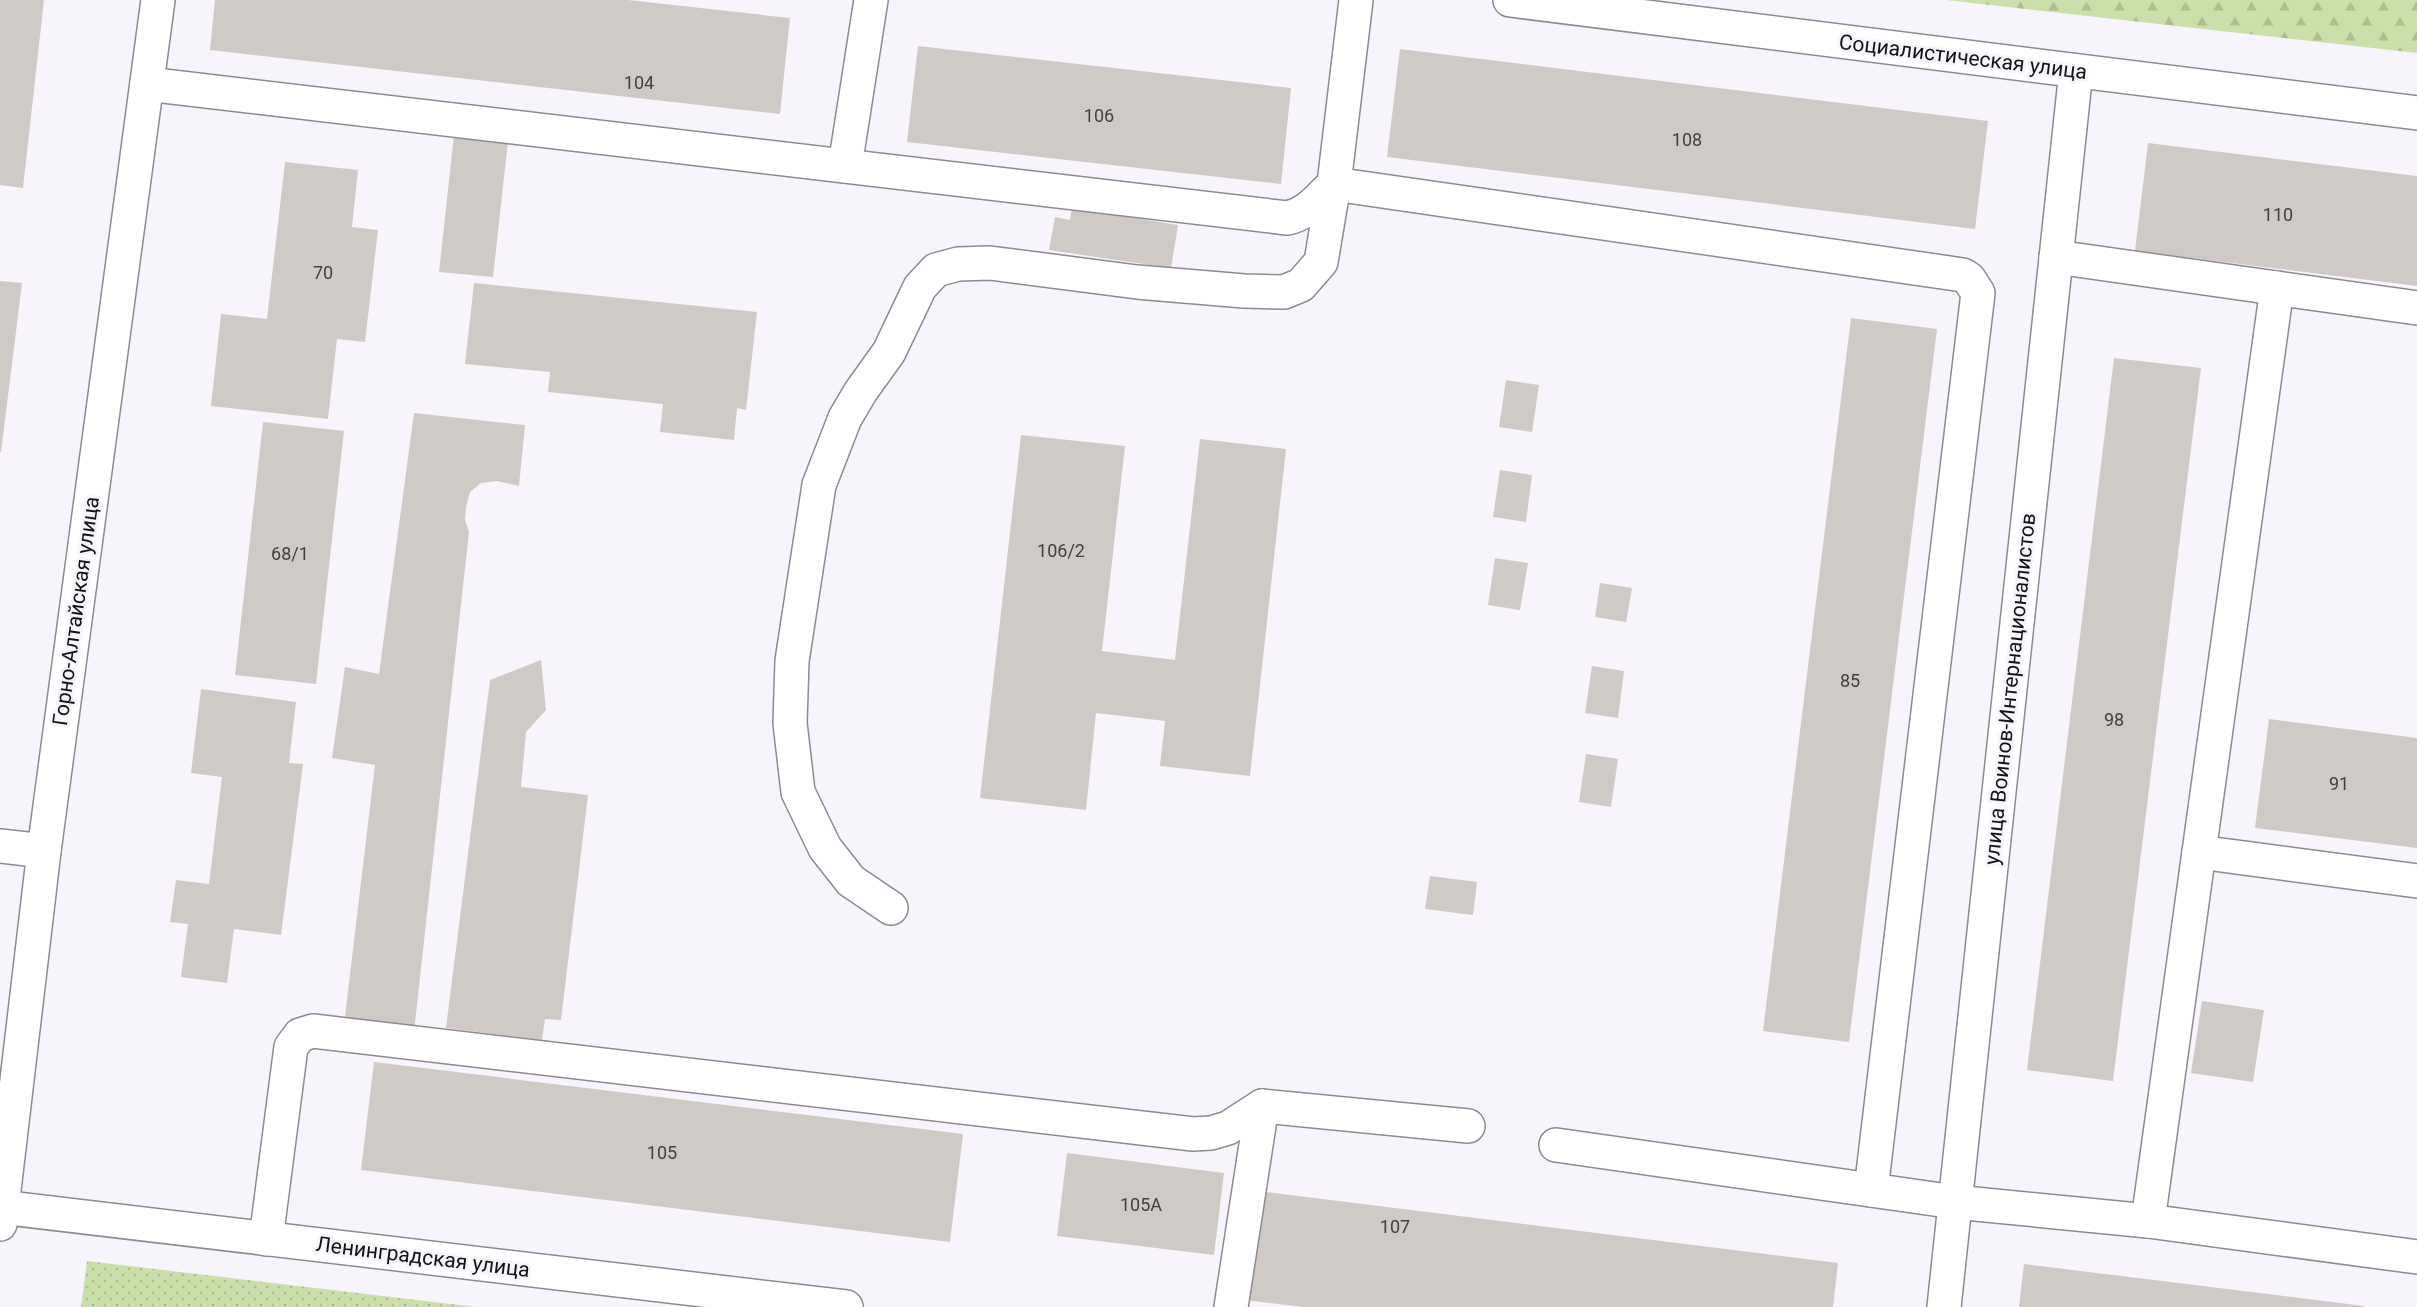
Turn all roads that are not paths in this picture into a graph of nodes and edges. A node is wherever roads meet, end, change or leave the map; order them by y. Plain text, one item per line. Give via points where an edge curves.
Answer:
1 (158, 0) edge
2 (872, 0) edge
3 (1356, 0) edge
4 (1510, 0) edge
5 (2076, 71) junction
6 (147, 84) junction
7 (2417, 113) edge
8 (844, 166) junction
9 (1334, 184) junction
10 (2056, 257) junction
11 (2277, 288) junction
12 (2417, 308) edge
13 (0, 846) edge
14 (44, 851) junction
15 (2199, 852) junction
16 (2417, 881) edge
17 (891, 908) dead end
18 (1262, 1106) junction
19 (1468, 1126) dead end
20 (1556, 1145) dead end
21 (1871, 1190) junction
22 (1955, 1202) junction
23 (1, 1213) edge
24 (2148, 1221) junction
25 (266, 1239) junction
26 (2417, 1257) edge
27 (804, 1305) edge
28 (846, 1307) edge
29 (1231, 1307) edge
30 (1944, 1307) edge

1 - 6 street, Горно-Алтайская улица
2 - 8 street
3 - 9 street
4 - 5 street, Социалистическая улица
5 - 7 street, Социалистическая улица
5 - 10 street, улица Воинов-Интернационалистов
6 - 8 street
6 - 14 street, Горно-Алтайская улица
8 - 9 street via 1287,218 1308,209
9 - 17 street via 1321,261 1302,285 1284,292 1137,282 990,263 958,264 936,270 920,287 889,352 845,418 819,485 792,661 790,723 798,792 825,848 851,881
9 - 21 street via 1963,275 1974,285 1978,302
10 - 11 street
10 - 22 street, улица Воинов-Интернационалистов
11 - 12 street
11 - 15 street
13 - 14 street
14 - 23 street, Горно-Алтайская улица
15 - 16 street
15 - 24 street
18 - 19 street
18 - 25 street via 1228,1128 1193,1134 313,1031 300,1035 291,1047
18 - 29 street
20 - 21 street
21 - 22 street
22 - 24 street
22 - 30 street, улица Воинов-Интернационалистов
23 - 25 street, Ленинградская улица
24 - 26 street
25 - 27 street, Ленинградская улица
27 - 28 street, Ленинградская улица

